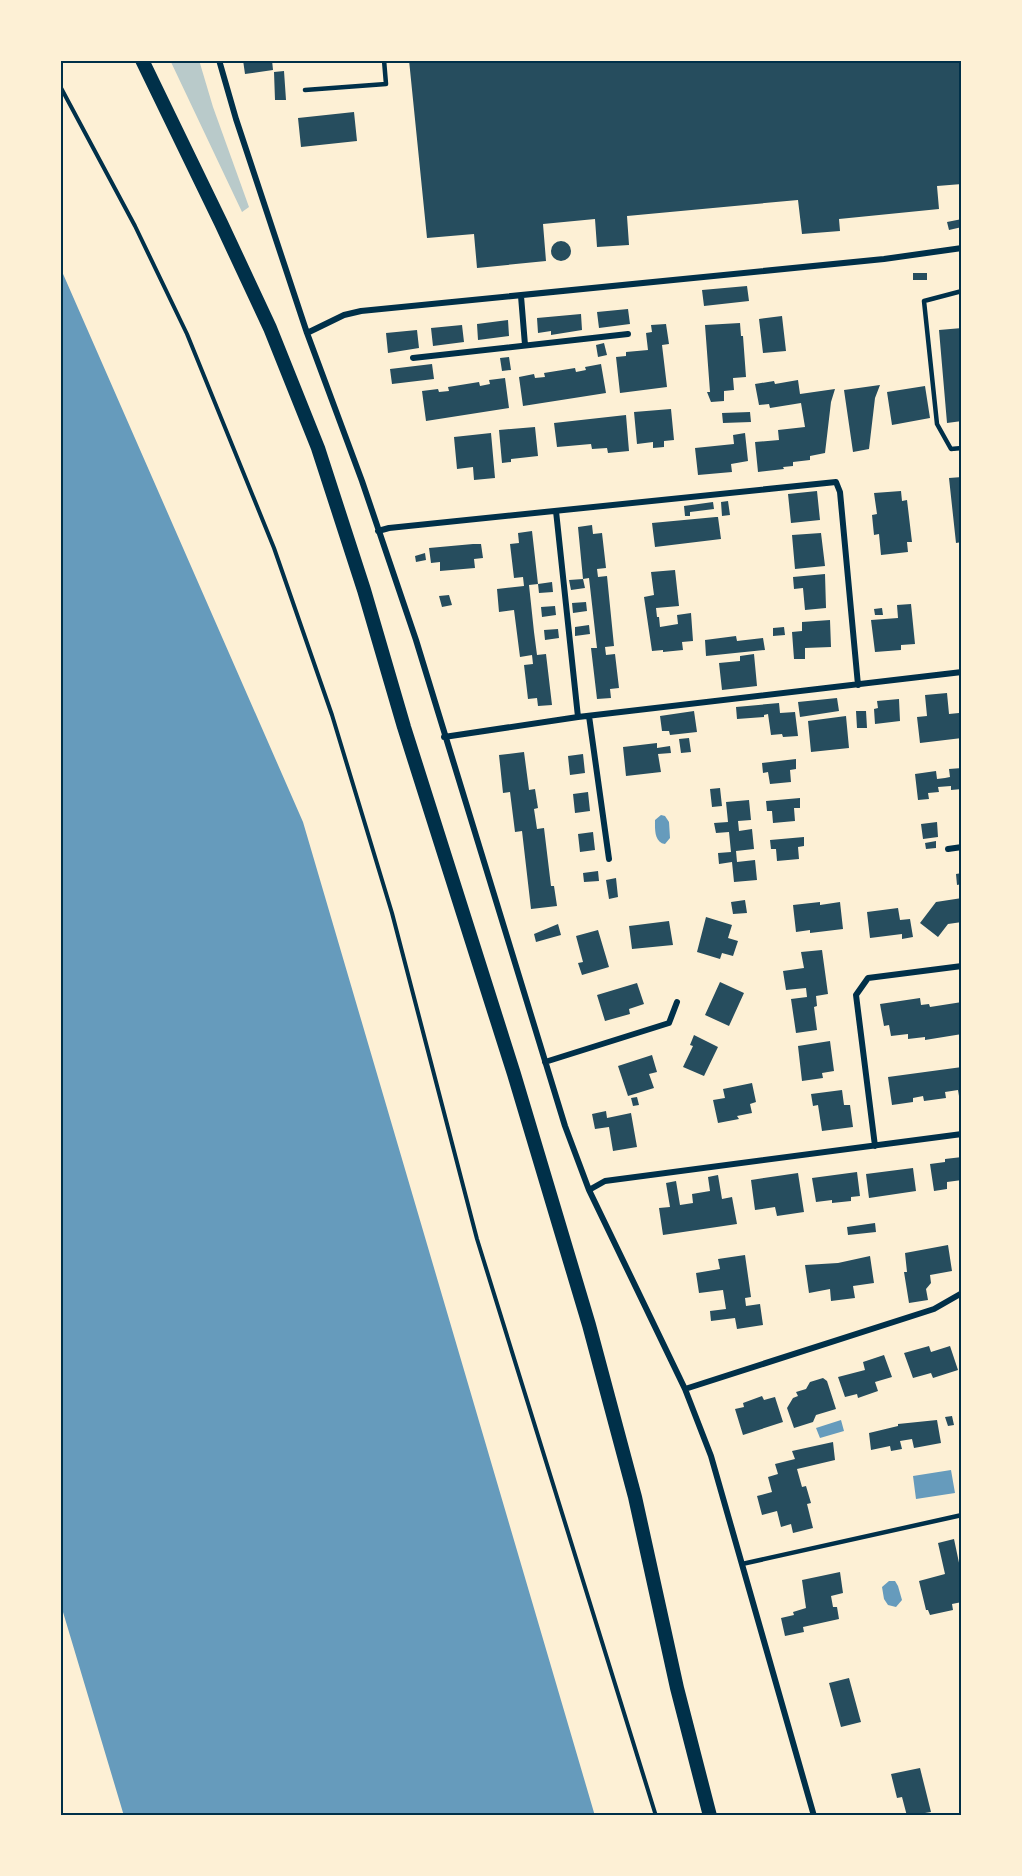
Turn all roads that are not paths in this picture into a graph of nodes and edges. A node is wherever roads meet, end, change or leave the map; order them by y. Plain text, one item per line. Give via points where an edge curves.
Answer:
1 (135, 60) edge
2 (141, 60) edge
3 (219, 60) edge
4 (384, 60) edge
5 (154, 87) junction
6 (304, 90) dead end
7 (962, 248) edge
8 (962, 291) edge
9 (521, 296) junction
10 (307, 333) junction
11 (628, 334) dead end
12 (525, 345) junction
13 (413, 358) dead end
14 (962, 448) edge
15 (556, 511) junction
16 (378, 531) junction
17 (962, 672) edge
18 (858, 685) junction
19 (590, 716) junction
20 (578, 717) junction
21 (444, 737) junction
22 (962, 847) edge
23 (948, 849) dead end
24 (609, 859) dead end
25 (962, 966) edge
26 (676, 1002) dead end
27 (545, 1062) junction
28 (962, 1134) edge
29 (875, 1146) junction
30 (589, 1190) junction
31 (962, 1293) edge
32 (685, 1389) junction
33 (962, 1515) edge
34 (742, 1564) junction
35 (710, 1816) edge
36 (814, 1816) edge

1 - 5 main road
2 - 5 main road
3 - 10 street
4 - 6 lane via 386,84
5 - 35 main road via 270,328 318,448 364,590 589,1324 635,1497
7 - 9 street
8 - 14 lane via 924,301 937,424 951,449
9 - 10 street via 361,311
9 - 12 street
10 - 16 street
11 - 12 street
12 - 13 street
15 - 16 street
15 - 18 street via 836,482
15 - 20 street
16 - 21 street
17 - 18 street
18 - 19 street
19 - 20 street
19 - 24 street
20 - 21 street
21 - 27 street
22 - 23 street
25 - 29 street via 868,978 856,995
26 - 27 street via 669,1023
27 - 30 street
28 - 29 street
29 - 30 street via 605,1181
30 - 32 street
31 - 32 street via 934,1309
32 - 34 street via 711,1456
33 - 34 lane
34 - 36 street

